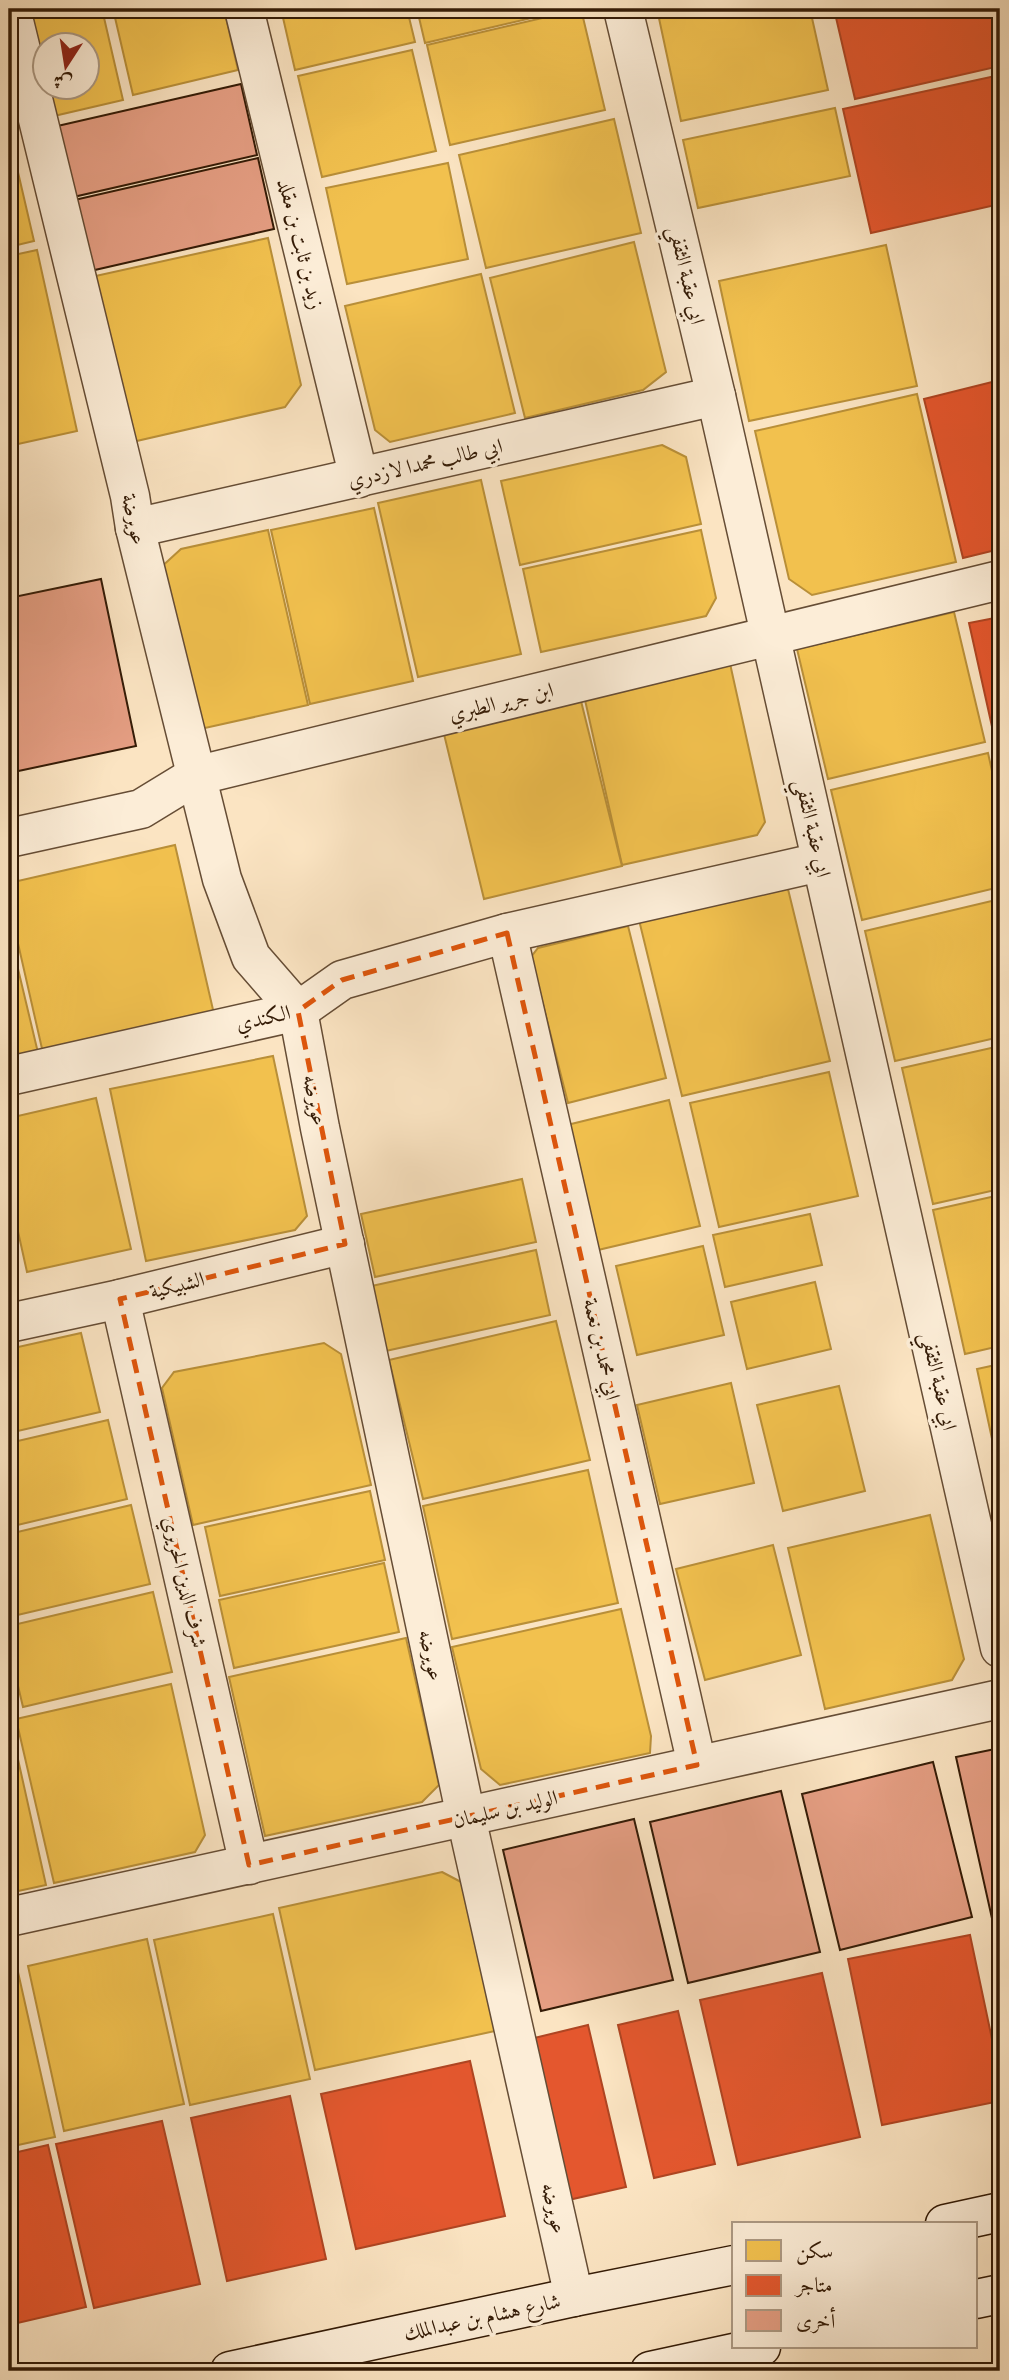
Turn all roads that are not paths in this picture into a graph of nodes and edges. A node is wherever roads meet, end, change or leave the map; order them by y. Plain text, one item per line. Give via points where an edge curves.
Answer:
1 (11, 9) edge
2 (244, 9) edge
3 (623, 9) edge
4 (716, 396) junction
5 (359, 478) junction
6 (135, 528) junction
7 (1000, 580) edge
8 (769, 637) junction
9 (195, 776) junction
10 (9, 838) edge
11 (820, 862) junction
12 (507, 933) junction
13 (298, 1011) junction
14 (9, 1076) edge
15 (345, 1244) junction
16 (120, 1299) junction
17 (9, 1323) edge
18 (1000, 1648) edge
19 (1000, 1699) edge
20 (697, 1765) junction
21 (466, 1818) junction
22 (249, 1865) junction
23 (9, 1917) edge
24 (1000, 2211) edge
25 (953, 2222) edge
26 (732, 2266) edge
27 (1000, 2294) edge
28 (574, 2297) junction
29 (978, 2299) edge
30 (756, 2348) edge
31 (230, 2371) edge
32 (650, 2371) edge

1 - 6 street, عويرضة
2 - 5 street, زيد بن ثابت بن مقلد
3 - 4 street, ابي عقبة الثقفي
4 - 5 street, ابي طالب محمدا لازدري
4 - 8 street, ابي عقبة الثقفي
5 - 6 street, ابي طالب محمدا لازدري
6 - 9 street, عويرضة
7 - 8 street, ابن جرير الطبري
8 - 9 street, ابن جرير الطبري
8 - 11 street, ابي عقبة الثقفي
9 - 10 street, ابن جرير الطبري via 141,809
9 - 13 street, عويرضة via 222,879 250,957
11 - 12 street, الكندي
11 - 18 street, ابي عقبة الثقفي
12 - 13 street, الكندي via 342,980
12 - 20 street, ابي محمد بن نعمة
13 - 14 street, الكندي
13 - 15 street, عويرضه
15 - 16 street, الشبيكية
15 - 21 street, عويرضه
16 - 17 street, الشبيكية
16 - 22 street, شرف الدين الحريري
19 - 20 street, الوليد بن سليمان
20 - 21 street, الوليد بن سليمان
21 - 22 street, الوليد بن سليمان
21 - 28 street, عويرضه
22 - 23 street, الوليد بن سليمان
24 - 25 street
26 - 28 street, شارع هشام بن عبدالملك
27 - 29 street
28 - 31 street, شارع هشام بن عبدالملك
30 - 32 street

